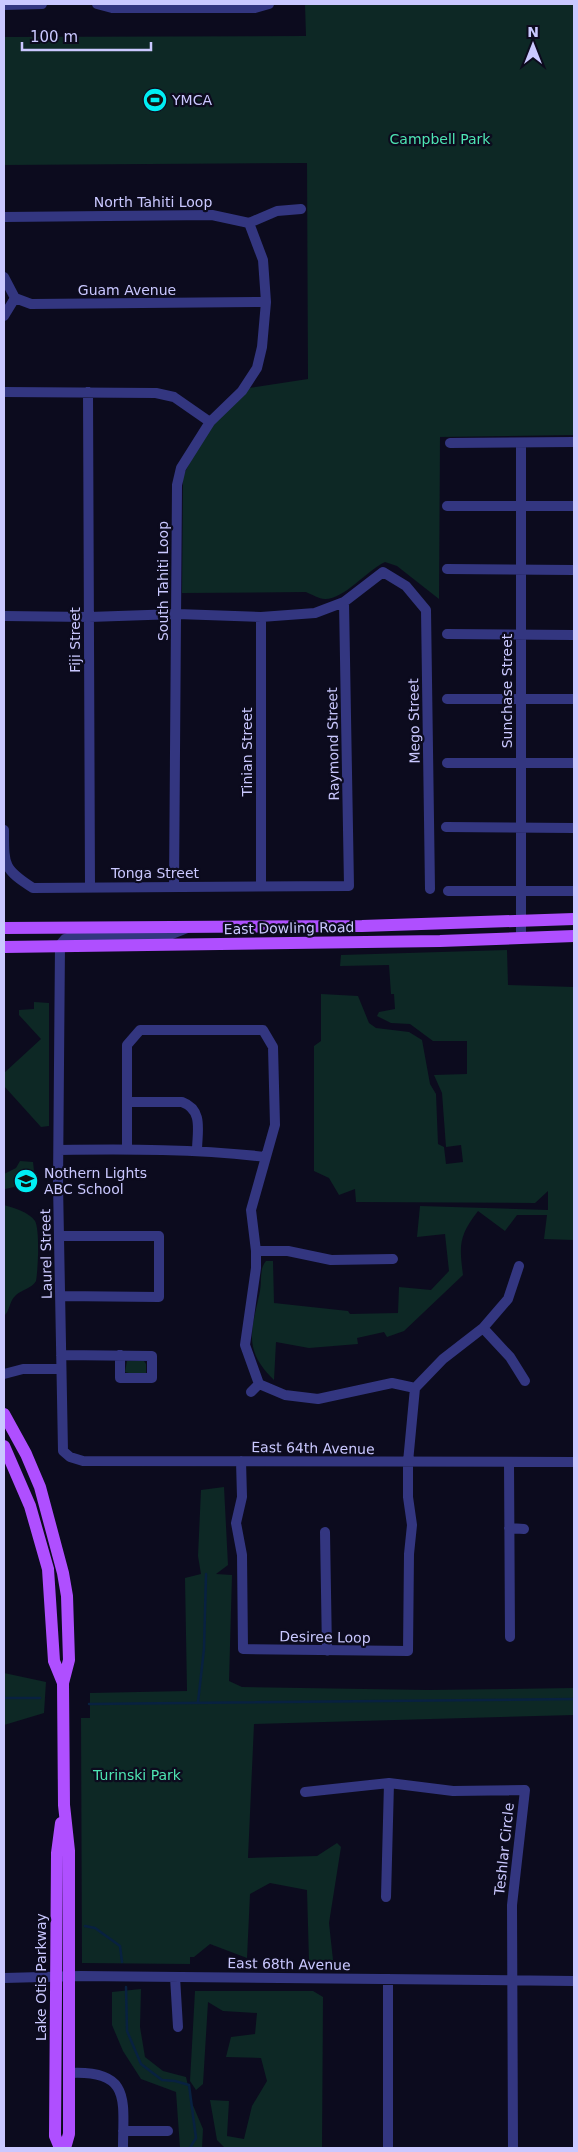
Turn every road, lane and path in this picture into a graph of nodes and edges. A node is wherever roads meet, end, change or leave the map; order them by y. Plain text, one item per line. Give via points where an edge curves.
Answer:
1 (42, 4) edge
2 (97, 4) edge
3 (269, 4) edge
4 (4, 5) edge
5 (150, 5) edge
6 (209, 6) edge
7 (301, 209) dead end
8 (4, 217) edge
9 (249, 223) junction
10 (4, 277) edge
11 (15, 298) junction
12 (266, 302) junction
13 (4, 316) edge
14 (4, 386) edge
15 (4, 392) edge
16 (88, 392) junction
17 (4, 397) edge
18 (210, 422) junction
19 (574, 442) edge
20 (450, 443) dead end
21 (520, 443) junction
22 (447, 506) dead end
23 (521, 506) junction
24 (574, 506) edge
25 (447, 569) dead end
26 (521, 570) junction
27 (574, 570) edge
28 (344, 602) junction
29 (177, 614) junction
30 (4, 616) edge
31 (89, 617) junction
32 (261, 617) junction
33 (447, 634) dead end
34 (520, 635) junction
35 (574, 635) edge
36 (447, 698) dead end
37 (521, 699) junction
38 (574, 699) edge
39 (447, 763) dead end
40 (520, 763) junction
41 (574, 763) edge
42 (446, 828) dead end
43 (574, 828) edge
44 (521, 829) junction
45 (4, 830) edge
46 (261, 886) junction
47 (349, 886) joint
48 (174, 887) junction
49 (90, 888) junction
50 (430, 890) dead end
51 (448, 891) dead end
52 (520, 891) junction
53 (574, 891) edge
54 (574, 919) edge
55 (521, 922) junction
56 (188, 927) junction
57 (4, 928) edge
58 (574, 936) edge
59 (521, 938) junction
60 (60, 945) junction
61 (4, 947) edge
62 (127, 1102) junction
63 (127, 1149) junction
64 (58, 1150) junction
65 (197, 1151) junction
66 (266, 1157) junction
67 (59, 1236) junction
68 (256, 1250) junction
69 (393, 1259) dead end
70 (519, 1266) dead end
71 (60, 1296) junction
72 (483, 1328) junction
73 (61, 1355) junction
74 (120, 1355) dead end
75 (61, 1369) junction
76 (4, 1374) edge
77 (525, 1382) dead end
78 (258, 1384) junction
79 (415, 1388) junction
80 (251, 1392) dead end
81 (4, 1414) edge
82 (63, 1442) joint
83 (4, 1446) edge
84 (242, 1461) junction
85 (408, 1462) junction
86 (574, 1462) edge
87 (509, 1463) junction
88 (510, 1528) junction
89 (524, 1529) dead end
90 (325, 1532) dead end
91 (50, 1589) junction
92 (69, 1635) junction
93 (510, 1637) dead end
94 (327, 1651) junction
95 (63, 1682) junction
96 (389, 1782) junction
97 (304, 1792) dead end
98 (64, 1805) junction
99 (386, 1897) dead end
100 (56, 1976) junction
101 (70, 1976) junction
102 (175, 1977) junction
103 (4, 1978) edge
104 (388, 1979) junction
105 (574, 1981) edge
106 (512, 1982) junction
107 (178, 2026) dead end
108 (70, 2073) junction
109 (123, 2131) junction
110 (168, 2131) dead end
111 (60, 2148) edge
112 (65, 2148) edge
113 (123, 2148) edge
114 (388, 2148) edge
115 (513, 2148) edge

1 - 4 street
2 - 5 street via 112,8
3 - 6 street via 255,8
5 - 6 street
7 - 9 street via 277,211
8 - 9 street, North Tahiti Loop via 212,215
9 - 12 street via 263,260
10 - 11 street
11 - 12 street, Guam Avenue via 31,304
11 - 13 street
12 - 18 street, South Tahiti Loop via 262,348 256,368 242,391
14 - 15 street
15 - 16 street
15 - 17 street
16 - 18 street via 174,397
16 - 31 street, Fiji Street
18 - 29 street, South Tahiti Loop via 181,468 177,485
19 - 21 street
20 - 21 street
21 - 23 street, Sunchase Street
22 - 23 street
23 - 24 street
23 - 26 street, Sunchase Street
25 - 26 street
26 - 27 street
26 - 34 street, Sunchase Street
28 - 32 street via 315,613
28 - 47 street, Raymond Street
28 - 50 street, Mego Street via 383,572 406,586 426,610
29 - 31 street
29 - 32 street
29 - 48 street, South Tahiti Loop
30 - 31 street
31 - 49 street, Fiji Street
32 - 46 street, Tinian Street
33 - 34 street
34 - 35 street
34 - 37 street, Sunchase Street
36 - 37 street
37 - 38 street
37 - 40 street, Sunchase Street
39 - 40 street
40 - 41 street
40 - 44 street, Sunchase Street
42 - 44 street
43 - 44 street
44 - 52 street, Sunchase Street
45 - 49 street, Tonga Street via 4,856 12,874 33,888
46 - 47 street, Tonga Street
46 - 48 street, Tonga Street
48 - 49 street, Tonga Street
51 - 52 street
52 - 53 street
52 - 55 street, Sunchase Street
54 - 55 main road, East Dowling Road
55 - 56 main road, East Dowling Road
55 - 59 street, Sunchase Street
56 - 57 main road, East Dowling Road
56 - 60 street via 158,936 76,935
58 - 59 main road, East Dowling Road
59 - 60 main road, East Dowling Road
60 - 61 main road, East Dowling Road
60 - 64 street, Laurel Street
62 - 63 street
62 - 65 street via 182,1102 190,1105 198,1114
62 - 66 street via 127,1045 140,1030 263,1030 273,1047 274,1125
63 - 64 street
63 - 65 street
64 - 67 street, Laurel Street
65 - 66 street
66 - 68 street via 251,1210
67 - 71 street, Laurel Street
67 - 71 street via 159,1236 159,1296
68 - 69 street via 288,1250 331,1260
68 - 78 street via 245,1345
70 - 72 street via 508,1298
71 - 73 street, Laurel Street
72 - 77 street via 510,1357
72 - 79 street via 443,1359
73 - 74 street
73 - 75 street, Laurel Street
75 - 76 street via 23,1369
75 - 82 street, Laurel Street
78 - 79 street via 285,1395 318,1399 392,1383
78 - 80 street
79 - 85 street
81 - 92 main road, Lake Otis Parkway via 26,1454 47,1508 63,1573
82 - 84 street, East 64th Avenue via 63,1450 70,1457 83,1461
83 - 91 main road, Lake Otis Parkway via 30,1506 48,1570
84 - 85 street, East 64th Avenue
84 - 94 street, Desiree Loop via 242,1497 236,1523 242,1555 242,1649
85 - 87 street, East 64th Avenue
85 - 94 street, Desiree Loop via 412,1525 408,1651
86 - 87 street, East 64th Avenue
87 - 88 street
88 - 89 street
88 - 93 street
90 - 94 street
91 - 92 main road via 60,1598 64,1629
91 - 95 main road, Lake Otis Parkway via 54,1661
92 - 95 main road, Lake Otis Parkway via 69,1660
95 - 98 main road, Lake Otis Parkway
96 - 97 street, Teshlar Circle
96 - 99 street
96 - 106 street, Teshlar Circle via 453,1791 525,1790 512,1905
98 - 100 main road, Lake Otis Parkway via 57,1853
98 - 101 main road, Lake Otis Parkway via 69,1851
100 - 101 street, East 68th Avenue
100 - 103 street, East 68th Avenue
100 - 111 main road, Lake Otis Parkway via 55,2136
101 - 102 street, East 68th Avenue
101 - 108 main road, Lake Otis Parkway
102 - 104 street, East 68th Avenue
102 - 107 street
104 - 106 street, East 68th Avenue
104 - 114 street
105 - 106 street, East 68th Avenue
106 - 115 street
108 - 109 street via 90,2072 108,2078 119,2088 123,2098
108 - 112 main road, Lake Otis Parkway via 69,2134
109 - 110 street
109 - 113 street

